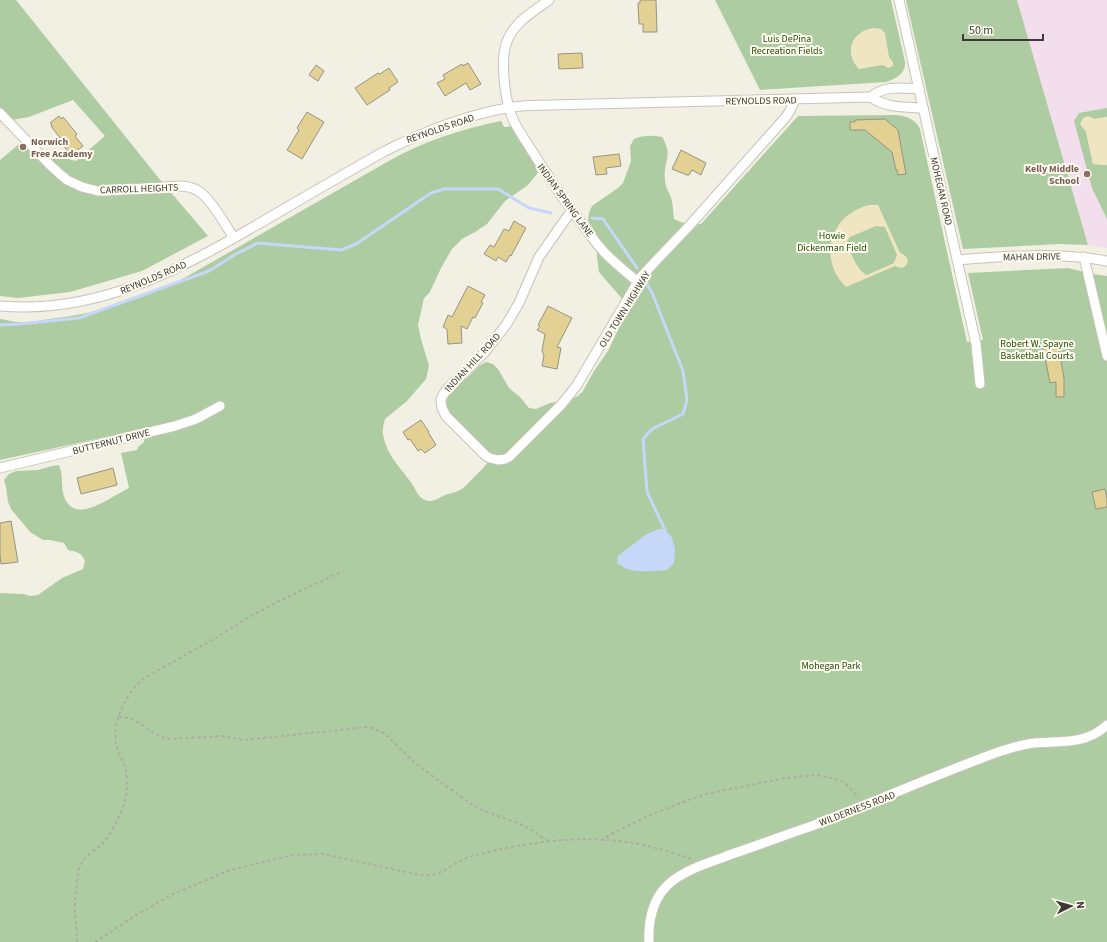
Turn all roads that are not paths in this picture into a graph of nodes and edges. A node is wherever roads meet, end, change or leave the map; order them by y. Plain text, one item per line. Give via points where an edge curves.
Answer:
1 (549, 0) edge
2 (899, 0) edge
3 (919, 89) junction
4 (871, 97) junction
5 (795, 99) junction
6 (509, 108) junction
7 (923, 108) junction
8 (0, 113) edge
9 (572, 210) junction
10 (234, 238) junction
11 (1084, 257) junction
12 (957, 260) junction
13 (1107, 261) edge
14 (638, 282) junction
15 (0, 306) edge
16 (1107, 356) edge
17 (980, 384) dead end
18 (220, 406) dead end
19 (498, 460) joint
20 (0, 468) edge
21 (1107, 725) edge
22 (649, 942) edge

1 - 6 street, INDIAN SPRING LANE via 529,14 507,40 504,67
2 - 3 street, MOHEGAN ROAD
3 - 4 street, REYNOLDS ROAD via 886,89
3 - 7 street, MOHEGAN ROAD
4 - 5 street, REYNOLDS ROAD
4 - 7 street, REYNOLDS ROAD via 887,104
5 - 6 street, REYNOLDS ROAD
5 - 14 street, OLD TOWN HIGHWAY via 785,118
6 - 9 street, INDIAN SPRING LANE via 521,134
6 - 10 street, REYNOLDS ROAD via 432,129 402,142
7 - 12 street, MOHEGAN ROAD
8 - 10 street, CARROLL HEIGHTS via 67,180 82,187 98,190 179,186 197,190 206,198
9 - 14 street, INDIAN SPRING LANE via 607,254
9 - 19 street, INDIAN HILL ROAD via 539,257 519,303 506,325 484,353 442,397 442,408 446,416 490,458
10 - 15 street, REYNOLDS ROAD via 175,270 117,292 84,301 55,305
11 - 12 street, MAHAN DRIVE via 1030,255
11 - 13 street, MAHAN DRIVE
11 - 16 street
12 - 17 street, MOHEGAN ROAD via 976,344
14 - 19 street, OLD TOWN HIGHWAY via 568,398 512,455
18 - 20 street, BUTTERNUT DRIVE via 196,419 175,426
21 - 22 street, WILDERNESS ROAD via 1096,734 1078,740 1033,743 1001,751 690,871 676,879 656,901 651,913

